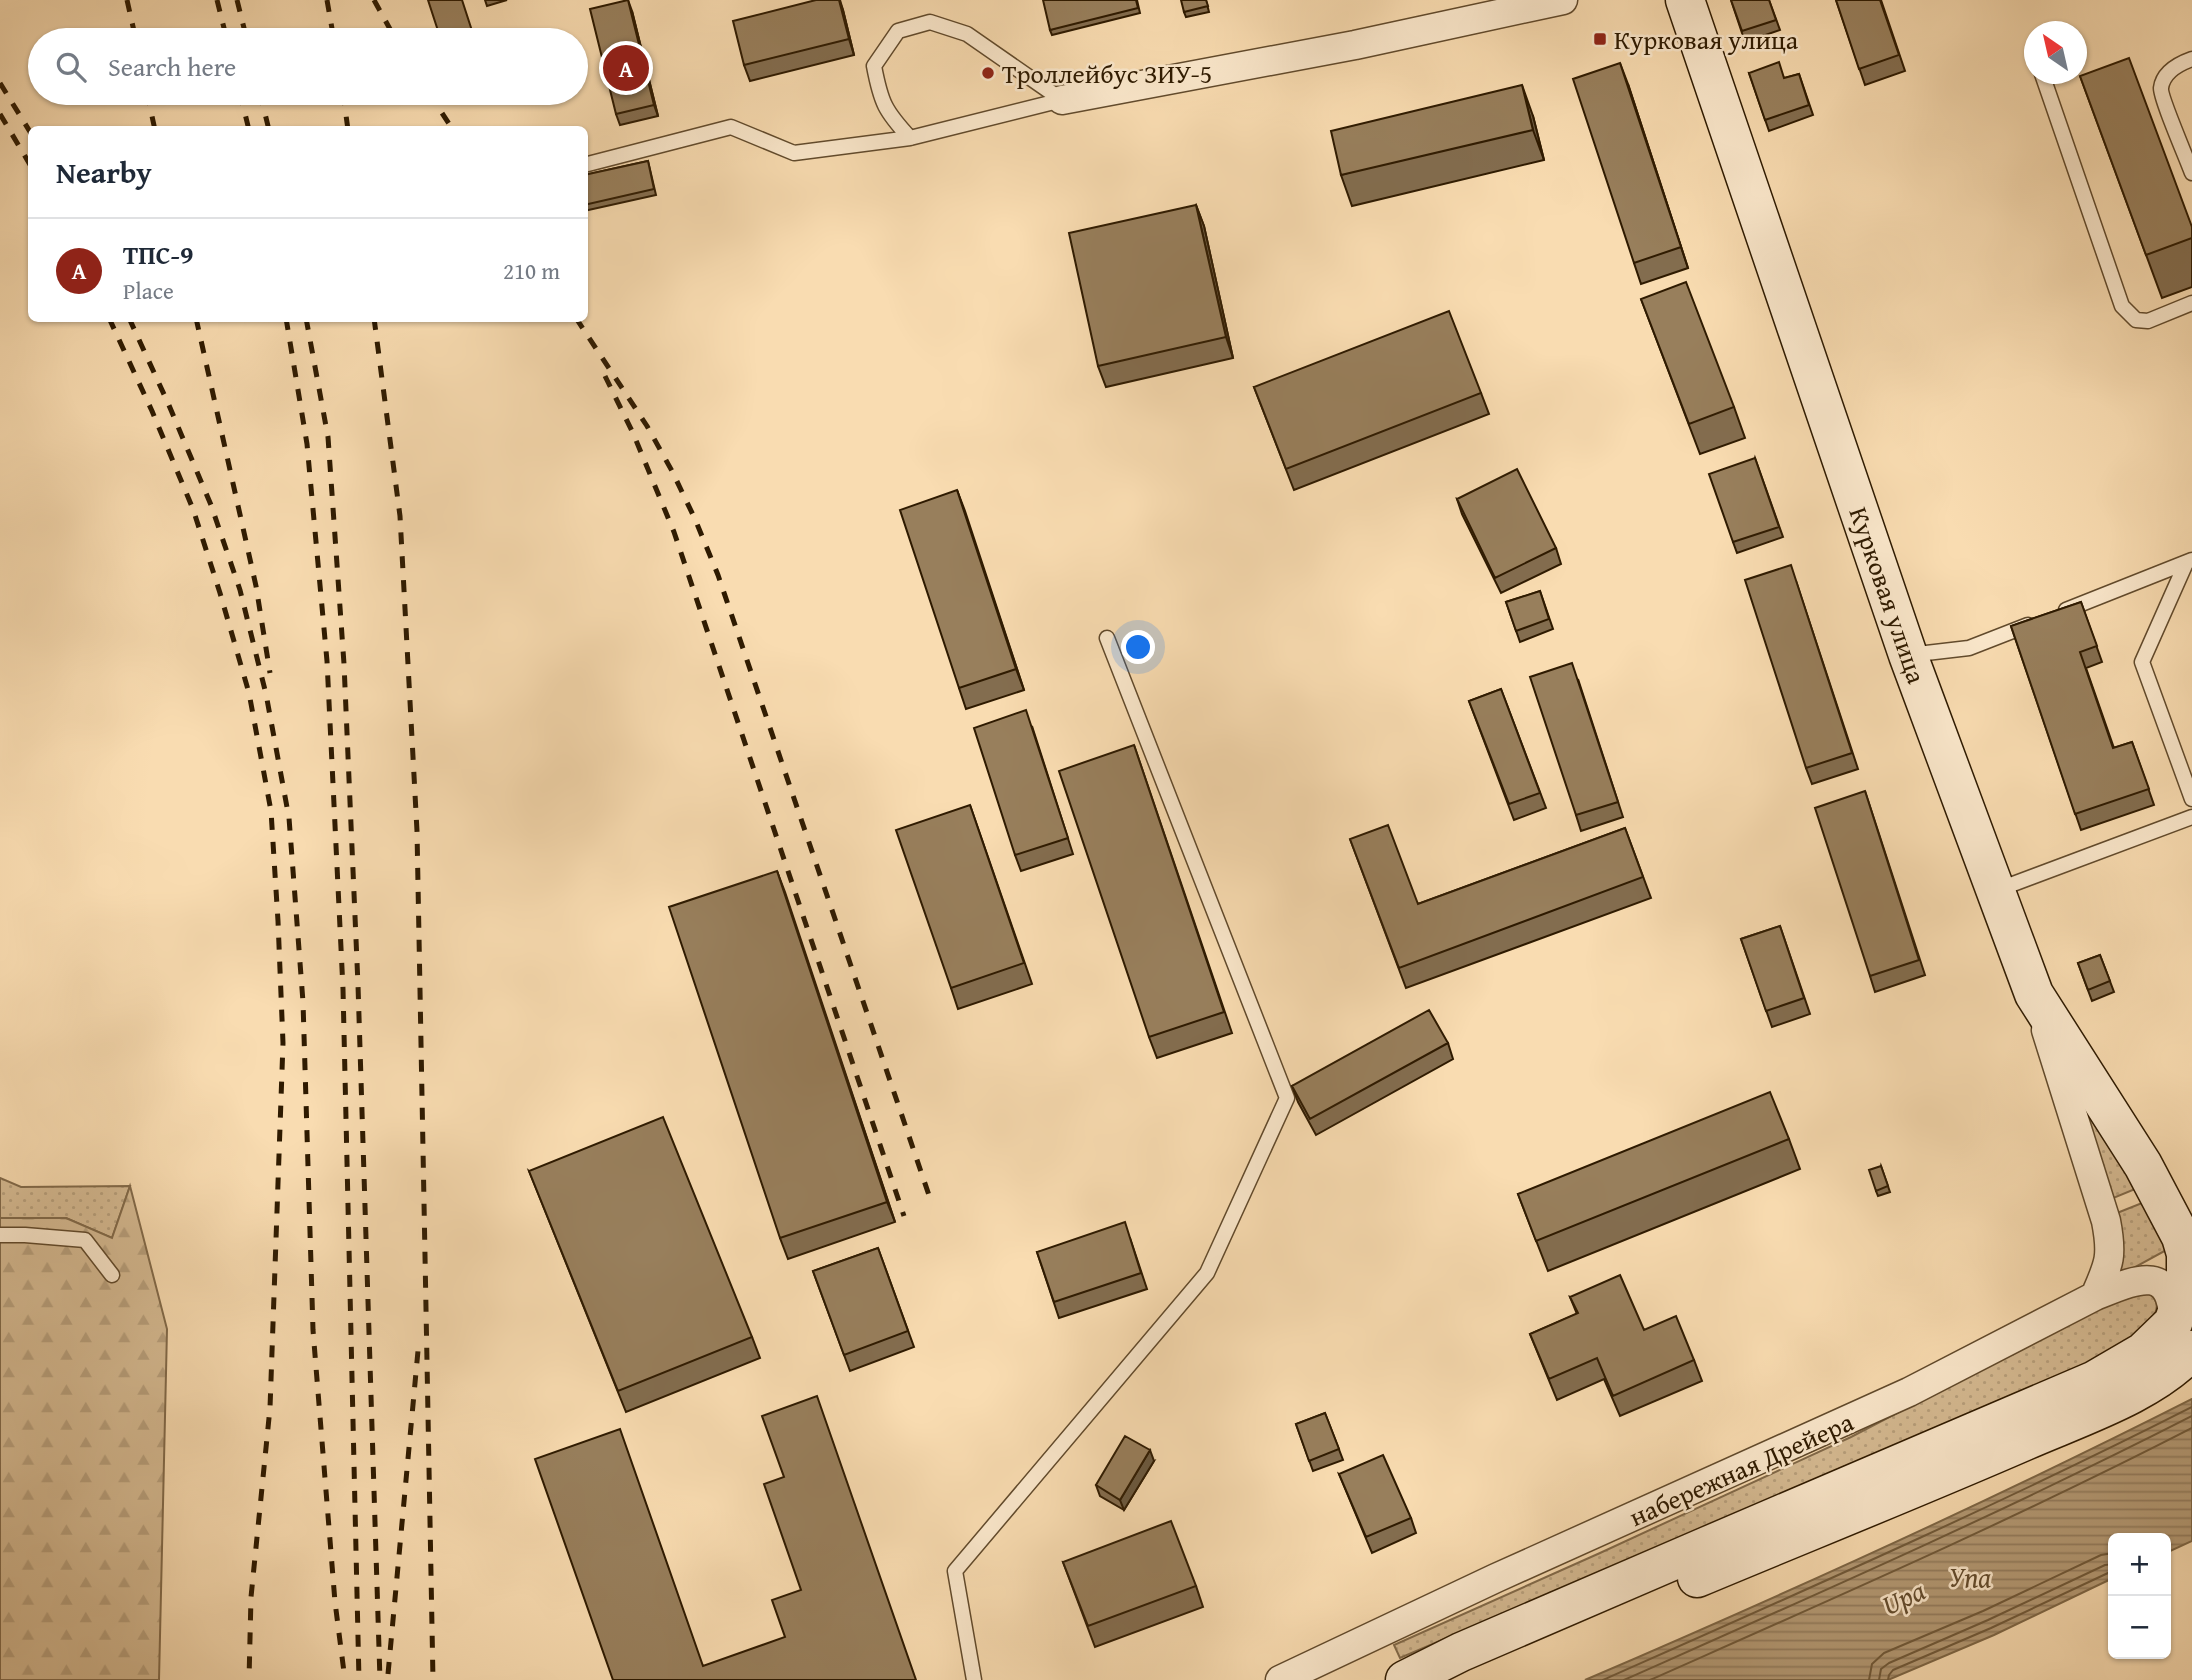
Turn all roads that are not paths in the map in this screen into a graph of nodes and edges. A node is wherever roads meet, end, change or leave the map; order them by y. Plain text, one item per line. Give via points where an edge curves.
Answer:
1 (1685, 0) edge
2 (1553, 1) edge
3 (2192, 59) edge
4 (2045, 84) edge
5 (1062, 100) junction
6 (910, 138) junction
7 (588, 164) edge
8 (2192, 173) edge
9 (2192, 303) edge
10 (2189, 562) edge
11 (1107, 638) dead end
12 (1908, 655) junction
13 (2192, 799) edge
14 (2192, 817) edge
15 (1996, 891) junction
16 (2035, 994) junction
17 (2143, 1165) junction
18 (2192, 1201) edge
19 (0, 1235) edge
20 (112, 1275) dead end
21 (2095, 1296) junction
22 (2183, 1336) edge
23 (1467, 1669) edge
24 (974, 1680) edge
25 (1280, 1680) edge
26 (1405, 1680) edge

1 - 12 main road, Курковая улица
2 - 5 street via 1355,45
3 - 8 lane via 2166,74 2161,90
4 - 9 lane via 2122,306 2136,320 2148,321
5 - 6 lane
5 - 6 lane via 967,34 930,22 898,31 874,66 889,115
6 - 7 lane via 794,153 731,127
10 - 12 lane via 1969,648
10 - 13 lane via 2142,662
11 - 24 lane via 1287,1098 1208,1273 955,1571
12 - 15 main road, Курковая улица
14 - 15 lane
15 - 16 main road, Курковая улица
16 - 17 main road, Курковая улица
16 - 21 street via 2106,1221 2109,1264
17 - 18 main road
17 - 22 main road via 2186,1254
19 - 20 lane via 85,1240
21 - 22 street, набережная Дрейера via 2140,1280 2157,1281 2167,1290
21 - 25 street, набережная Дрейера via 1909,1392
22 - 23 main road
23 - 26 main road

